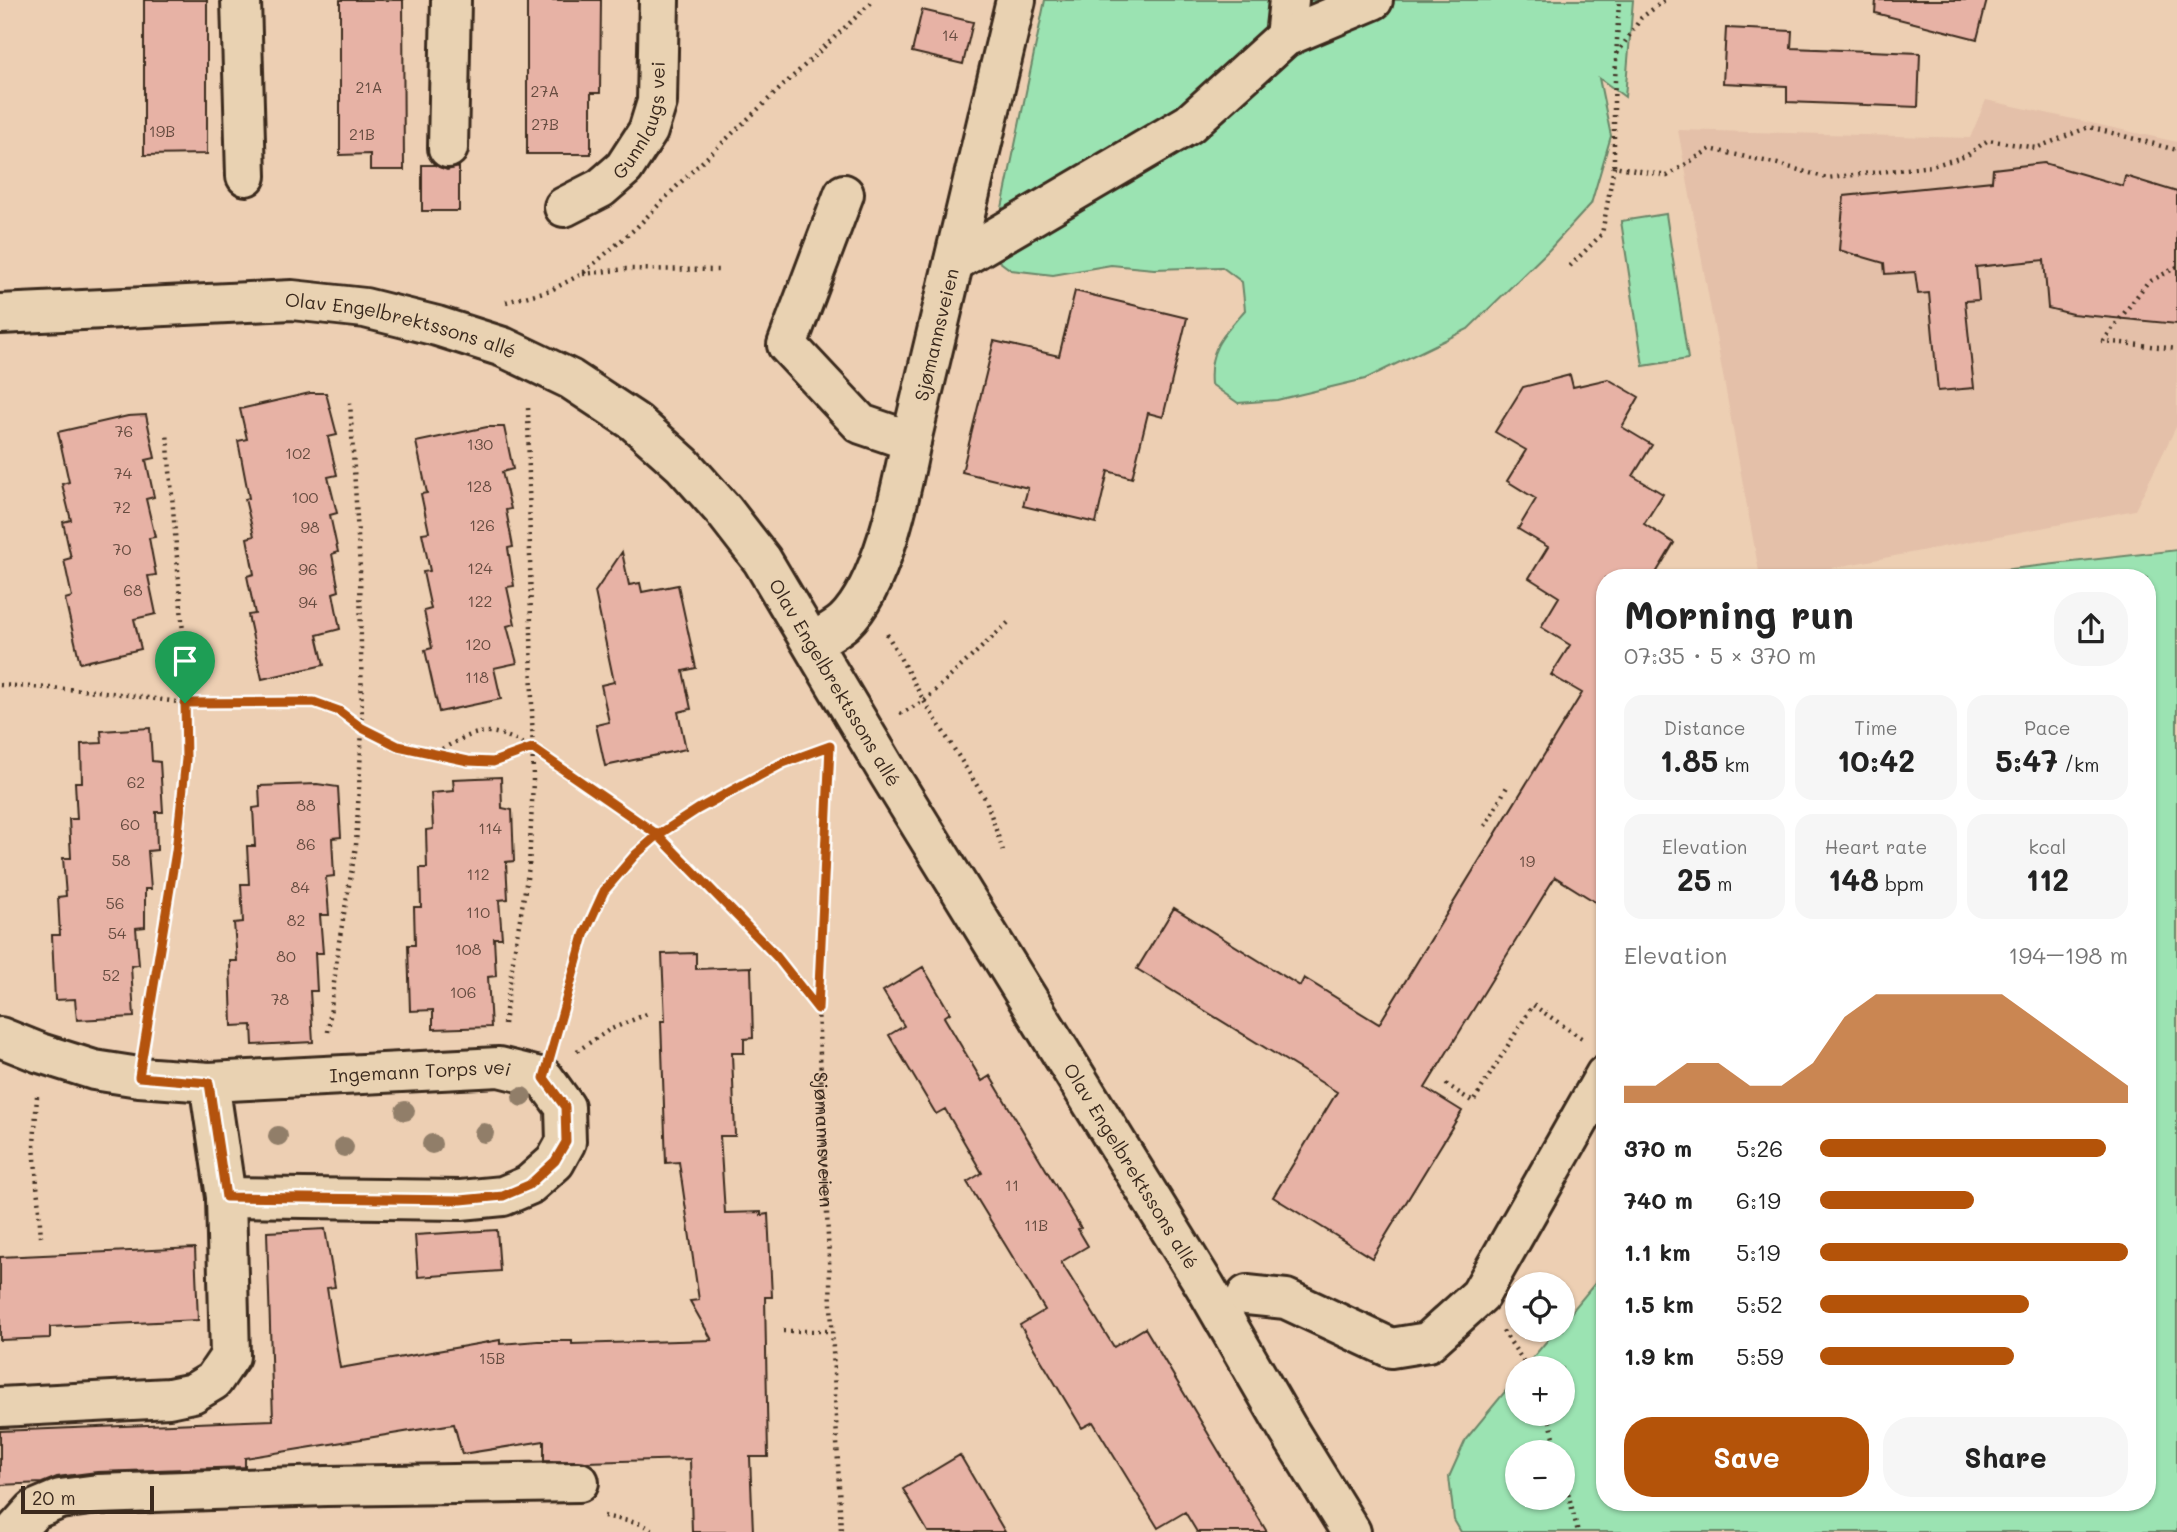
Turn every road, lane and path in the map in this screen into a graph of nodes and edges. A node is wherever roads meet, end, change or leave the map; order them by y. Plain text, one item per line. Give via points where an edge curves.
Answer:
1 (241, 0) edge
2 (451, 0) edge
3 (659, 0) edge
4 (874, 0) edge
5 (1016, 0) edge
6 (1373, 0) edge
7 (1619, 0) edge
8 (1665, 0) edge
9 (1287, 19) edge
10 (1616, 55) junction
11 (448, 148) dead end
12 (2177, 150) edge
13 (1614, 166) junction
14 (246, 176) dead end
15 (844, 194) dead end
16 (564, 207) dead end
17 (954, 262) junction
18 (1570, 266) dead end
19 (2177, 267) edge
20 (721, 270) dead end
21 (582, 274) junction
22 (502, 303) dead end
23 (0, 314) edge
24 (2177, 349) edge
25 (350, 402) dead end
26 (528, 402) dead end
27 (167, 433) dead end
28 (911, 441) junction
29 (1011, 620) dead end
30 (886, 633) dead end
31 (812, 643) junction
32 (0, 685) edge
33 (924, 701) junction
34 (185, 703) junction
35 (899, 715) dead end
36 (362, 728) junction
37 (532, 748) junction
38 (435, 753) junction
39 (1508, 785) dead end
40 (1485, 826) dead end
41 (658, 835) junction
42 (1004, 854) dead end
43 (818, 1009) junction
44 (649, 1013) dead end
45 (0, 1037) edge
46 (1584, 1041) dead end
47 (40, 1053) junction
48 (499, 1067) junction
49 (328, 1076) junction
50 (139, 1077) junction
51 (544, 1078) junction
52 (209, 1083) junction
53 (1446, 1084) dead end
54 (1596, 1091) edge
55 (226, 1197) junction
56 (41, 1237) dead end
57 (1247, 1295) dead end
58 (783, 1331) dead end
59 (830, 1331) junction
60 (0, 1407) edge
61 (579, 1482) dead end
62 (1572, 1510) edge
63 (14, 1532) edge
64 (841, 1532) edge
65 (1351, 1532) edge
66 (1578, 1532) edge

1 - 14 street
2 - 11 street
3 - 16 street, Gunnlaugs vei via 657,102 648,131 624,168 601,188
4 - 21 path
5 - 17 street, Sjømannsveien
6 - 9 street
7 - 10 path
8 - 10 path via 1641,18
9 - 17 street via 1189,124
10 - 13 path
12 - 13 path via 2089,127 2036,148 1988,140 1966,156 1932,166 1827,178 1710,149 1667,176
13 - 18 path via 1602,234
15 - 28 street via 787,345 861,424
17 - 28 street, Sjømannsveien
19 - 24 path via 2147,283 2103,341
20 - 21 path via 626,269
21 - 22 path via 551,290
23 - 31 street, Olav Engelbrektssons allé via 292,300 365,308 503,347 570,379 635,422 683,465 762,560
25 - 36 path via 360,569
26 - 37 path
27 - 34 path
28 - 31 street, Sjømannsveien via 898,505 873,577 843,623
29 - 33 path
30 - 33 path
31 - 65 street, Olav Engelbrektssons allé
32 - 34 path via 99,691
33 - 35 path
33 - 42 path via 986,800
34 - 36 path via 314,702 339,711
34 - 50 path via 186,759 176,851
36 - 38 path via 398,746
36 - 49 path via 356,846 337,955 327,1041
37 - 38 path via 493,762
37 - 38 path via 488,732
37 - 41 path
37 - 48 path via 529,867
39 - 40 path
41 - 43 path via 777,957
41 - 43 path, Sjømannsveien via 783,763 830,746
41 - 51 path via 604,891 584,935
43 - 59 path, Sjømannsveien
44 - 51 path via 609,1030
45 - 47 street, Ingemann Torps vei
46 - 53 path via 1534,1005 1473,1101
47 - 50 street, Ingemann Torps vei via 94,1070
47 - 56 path via 34,1145
48 - 49 street, Ingemann Torps vei
48 - 51 street, Ingemann Torps vei
49 - 52 street, Ingemann Torps vei
50 - 52 street, Ingemann Torps vei
51 - 55 street via 565,1107 566,1142 555,1161 529,1185 503,1196 461,1200
52 - 55 street
54 - 57 street via 1480,1295 1429,1342 1391,1348 1286,1299
55 - 60 street via 230,1356 214,1381 169,1398
58 - 59 path
59 - 64 path, Sjømannsveien
61 - 63 street via 98,1494 60,1499 34,1510
62 - 66 path

